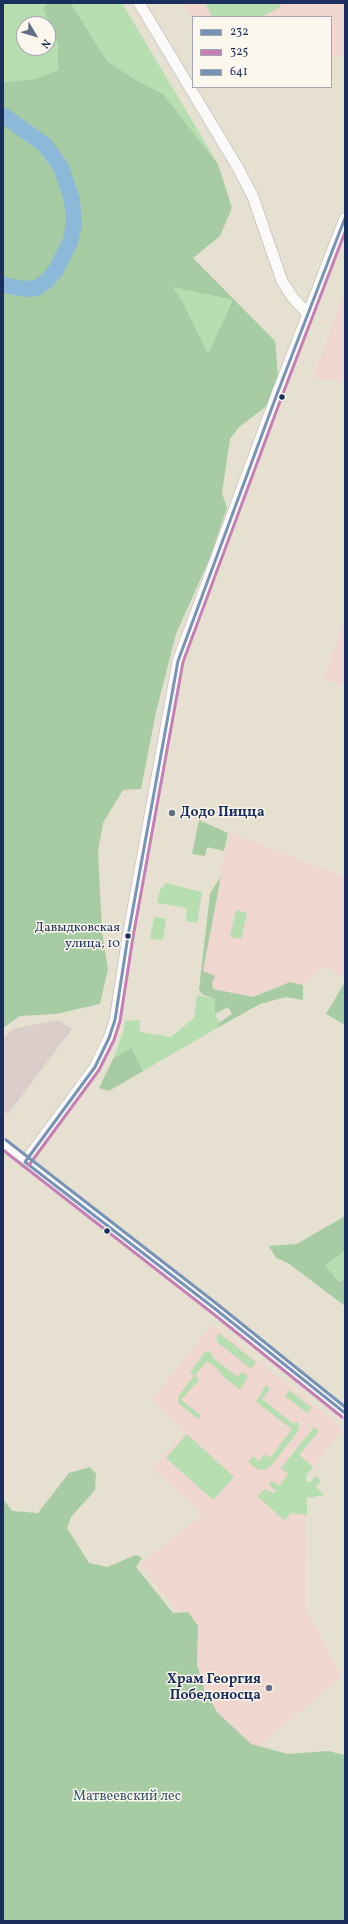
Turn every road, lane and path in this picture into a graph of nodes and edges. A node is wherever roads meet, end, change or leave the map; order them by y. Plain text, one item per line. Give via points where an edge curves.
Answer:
1 (139, 3) edge
2 (345, 218) edge
3 (308, 314) junction
4 (3, 1144) edge
5 (25, 1162) junction
6 (345, 1413) edge

1 - 3 street via 238,168 253,197 282,281
2 - 3 street
3 - 5 street via 178,661 115,1020 109,1038 95,1067
4 - 5 street
5 - 6 street

